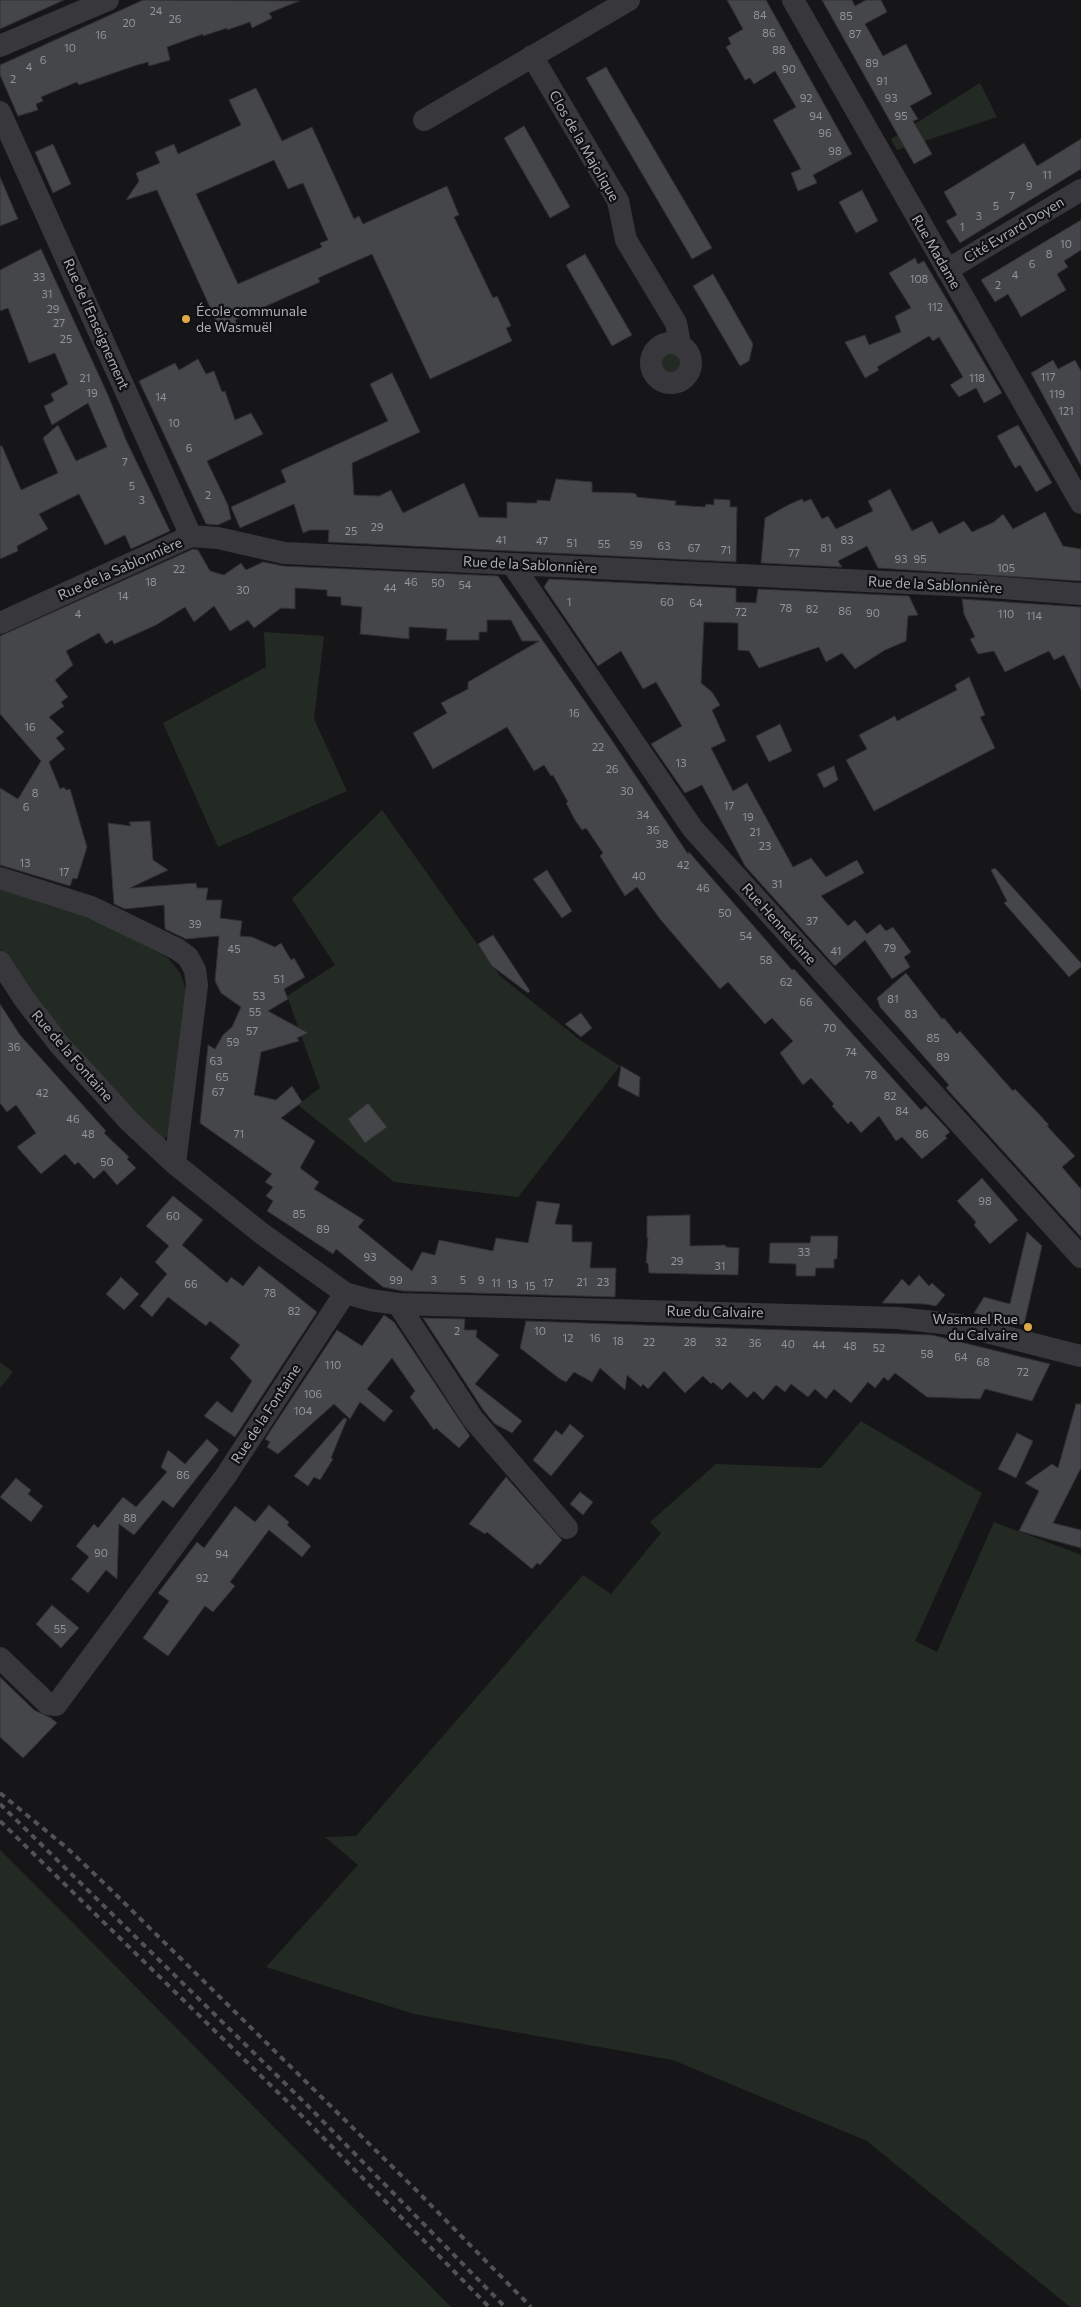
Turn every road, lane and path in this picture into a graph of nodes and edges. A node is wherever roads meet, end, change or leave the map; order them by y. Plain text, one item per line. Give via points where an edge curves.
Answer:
1 (108, 0) edge
2 (628, 0) edge
3 (792, 0) edge
4 (0, 46) edge
5 (532, 56) junction
6 (0, 112) edge
7 (424, 120) dead end
8 (1081, 190) edge
9 (946, 270) junction
10 (680, 344) dead end
11 (1081, 503) edge
12 (192, 536) junction
13 (512, 564) junction
14 (1081, 594) edge
15 (0, 623) edge
16 (0, 878) edge
17 (0, 962) edge
18 (175, 1164) junction
19 (1081, 1257) edge
20 (345, 1293) junction
21 (398, 1304) junction
22 (1081, 1356) edge
23 (567, 1528) dead end
24 (0, 1658) edge

1 - 4 street
2 - 5 street
3 - 9 street, Rue Madame
5 - 7 street
5 - 10 street, Clos de la Majolique via 618,202 626,240 676,323
6 - 12 street, Rue de l'Enseignement
8 - 9 street, Cité Evrard Doyen
9 - 11 street, Rue Madame
12 - 13 street, Rue de la Sablonnière via 218,538 284,553
12 - 15 street, Rue de la Sablonnière
13 - 14 street, Rue de la Sablonnière
13 - 19 street, Rue Hennekinne via 693,829
16 - 18 street via 92,907 188,957 197,985
17 - 18 street, Rue de la Fontaine via 25,1000 72,1058 130,1122
18 - 20 street, Rue de la Fontaine via 260,1233
20 - 21 street, Rue du Calvaire
20 - 24 street, Rue de la Fontaine via 225,1477 56,1704 48,1704
21 - 22 street, Rue du Calvaire via 898,1318 959,1325
21 - 23 street via 473,1419

